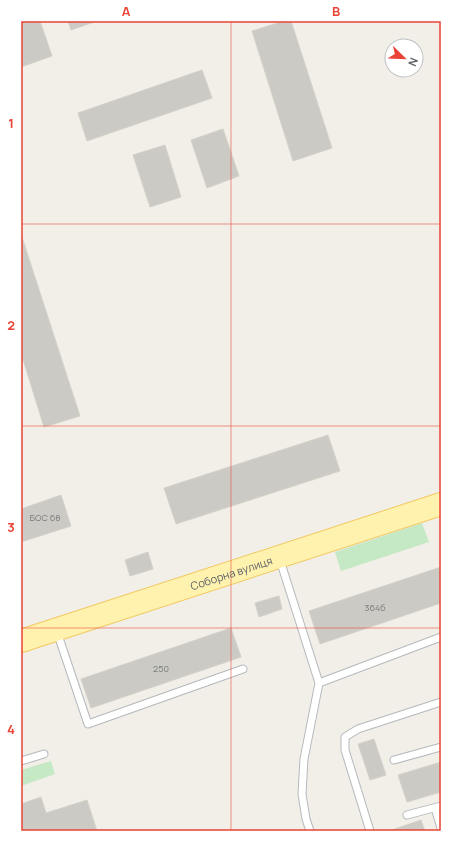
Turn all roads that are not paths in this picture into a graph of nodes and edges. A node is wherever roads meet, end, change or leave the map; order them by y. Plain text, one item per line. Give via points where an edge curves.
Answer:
1 (441, 504) edge
2 (279, 558) junction
3 (56, 630) junction
4 (441, 637) edge
5 (21, 641) edge
6 (243, 669) dead end
7 (319, 683) junction
8 (441, 702) edge
9 (441, 747) edge
10 (44, 754) dead end
11 (394, 760) dead end
12 (21, 761) edge
13 (438, 807) edge
14 (407, 815) dead end
15 (441, 828) edge
16 (310, 831) edge
17 (370, 831) edge

1 - 2 main road, Соборна вулиця
2 - 3 main road, Соборна вулиця
2 - 7 lane
3 - 5 main road, Соборна вулиця
3 - 6 lane via 88,724
4 - 7 lane
7 - 16 lane via 304,759 302,794
8 - 17 lane via 358,729 345,736 345,750
9 - 11 lane
10 - 12 lane
13 - 14 lane
13 - 15 lane

